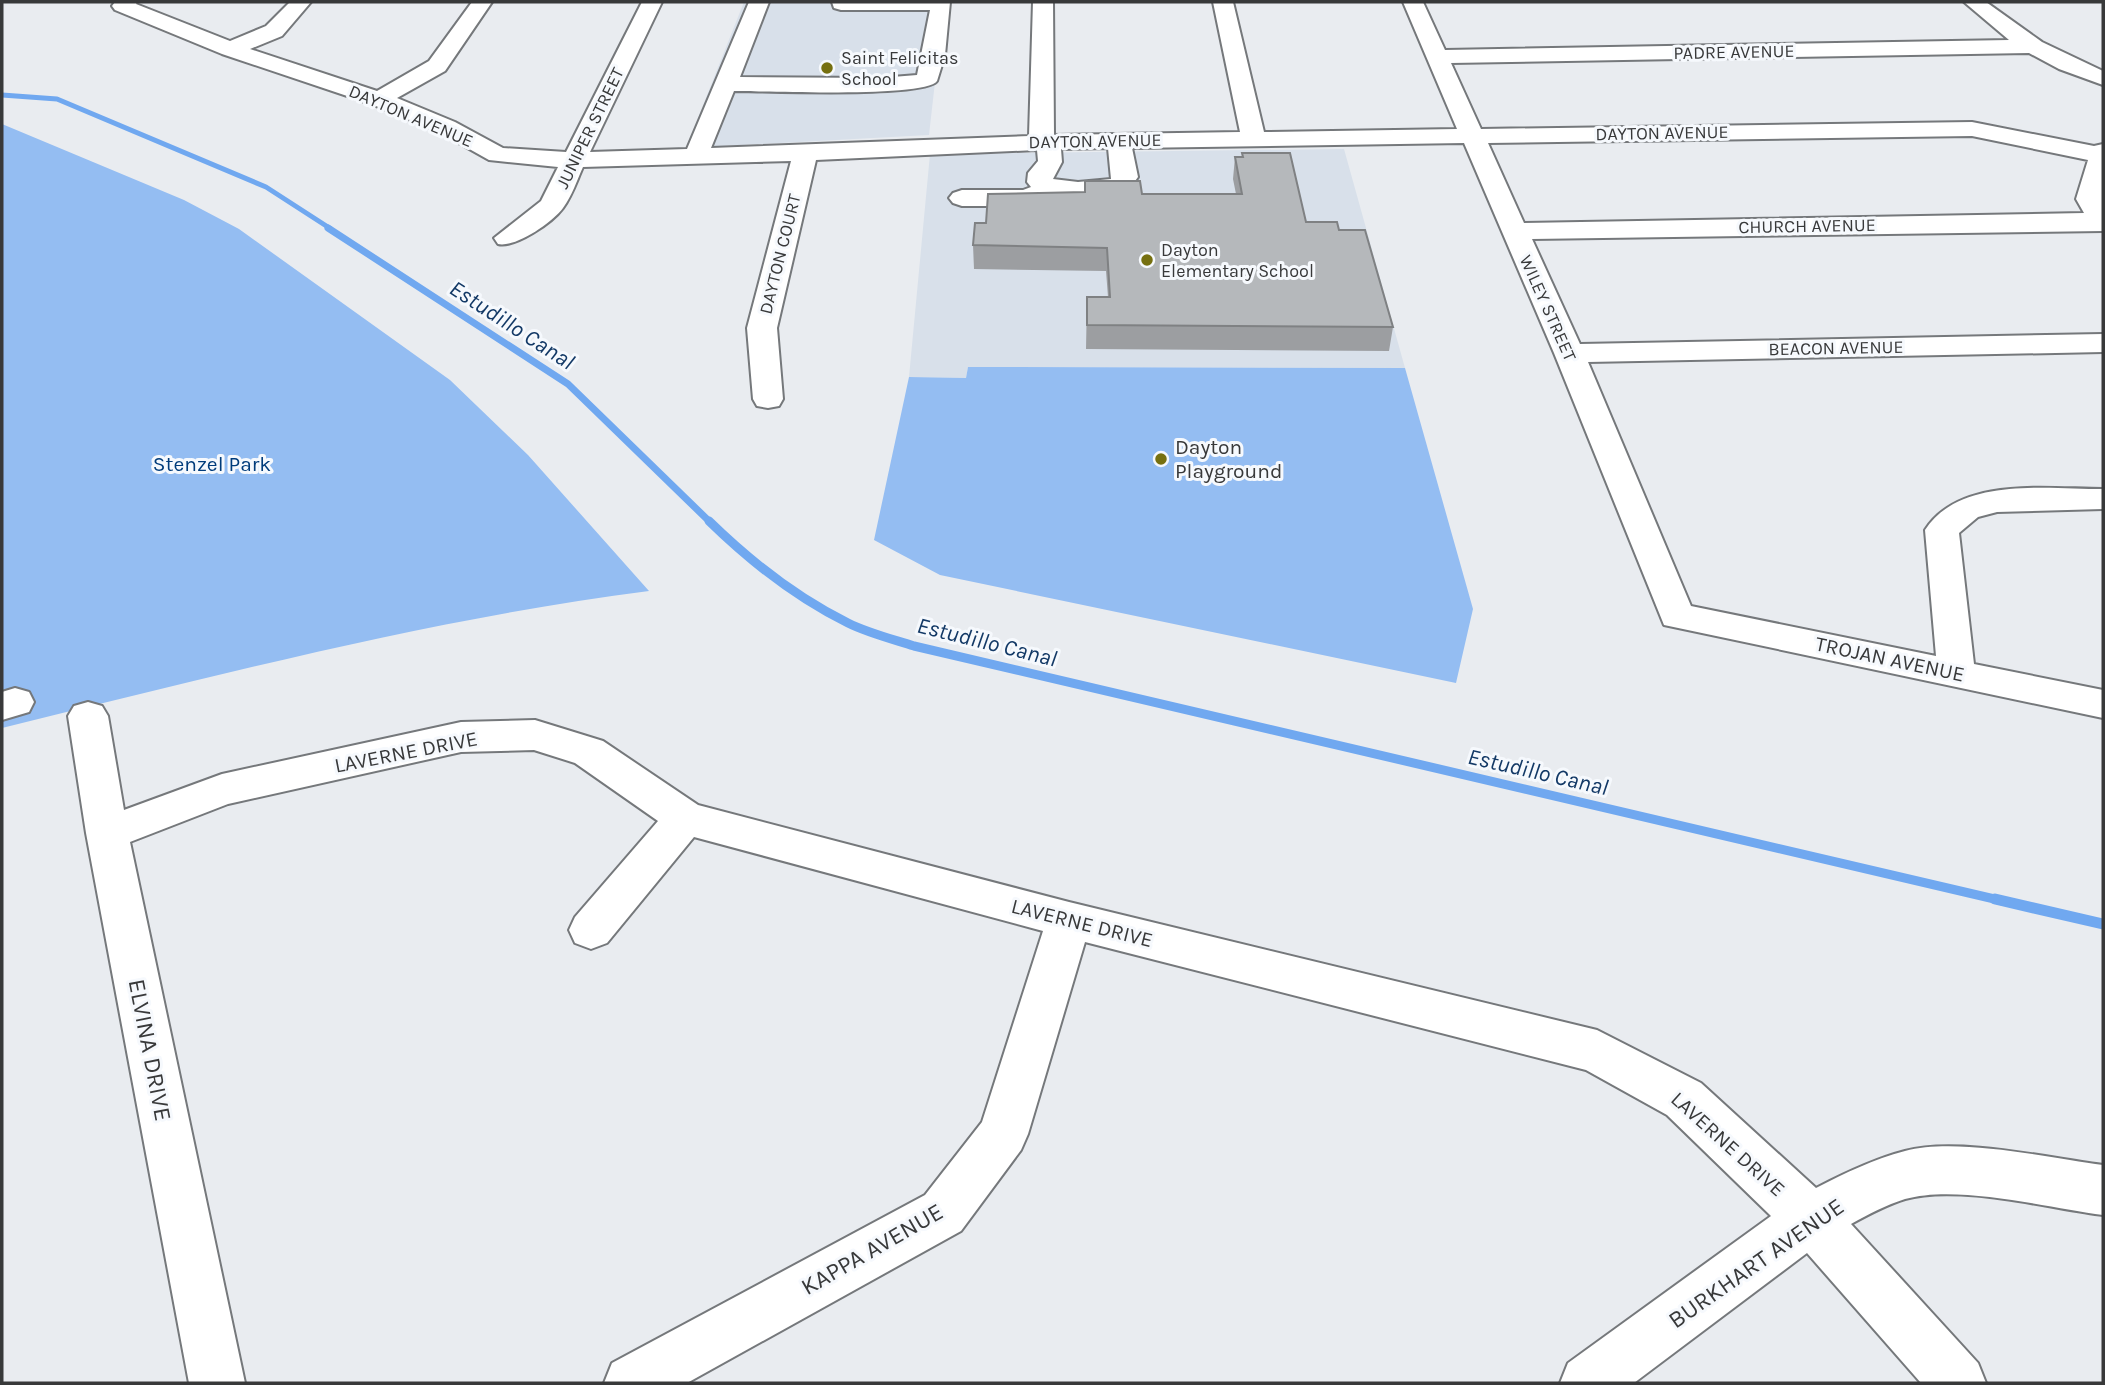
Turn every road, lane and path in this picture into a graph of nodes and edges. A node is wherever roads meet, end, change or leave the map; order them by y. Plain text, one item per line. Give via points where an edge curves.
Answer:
1 (127, 2) edge
2 (301, 2) edge
3 (482, 2) edge
4 (652, 2) edge
5 (760, 2) edge
6 (842, 2) edge
7 (1043, 2) edge
8 (1223, 2) edge
9 (1413, 2) edge
10 (1975, 2) edge
11 (901, 3) edge
12 (2031, 46) junction
13 (230, 49) junction
14 (1436, 57) junction
15 (2103, 78) edge
16 (726, 84) junction
17 (379, 99) junction
18 (1471, 136) junction
19 (1254, 139) junction
20 (1119, 141) junction
21 (1048, 142) junction
22 (805, 153) junction
23 (2102, 153) edge
24 (696, 156) junction
25 (574, 160) junction
26 (1050, 188) junction
27 (962, 198) dead end
28 (2102, 222) edge
29 (1514, 231) junction
30 (507, 237) dead end
31 (2103, 343) edge
32 (1569, 353) junction
33 (768, 399) dead end
34 (2103, 499) edge
35 (1677, 616) joint
36 (1956, 673) junction
37 (2103, 704) edge
38 (88, 716) dead end
39 (685, 818) junction
40 (107, 833) junction
41 (1069, 920) junction
42 (591, 930) dead end
43 (2103, 1190) edge
44 (1811, 1218) junction
45 (217, 1383) edge
46 (632, 1383) edge
47 (1588, 1383) edge
48 (1958, 1383) edge

1 - 13 street, DAYTON AVENUE via 122,6
2 - 13 street via 274,31
3 - 17 street via 437,66
4 - 25 street, JUNIPER STREET
5 - 16 street
6 - 11 street
7 - 21 street via 1040,134
8 - 19 street
9 - 14 street, WILEY STREET
10 - 12 street
11 - 16 street via 940,4 926,81
12 - 14 street, PADRE AVENUE
12 - 15 street
13 - 17 street, DAYTON AVENUE
14 - 18 street, WILEY STREET
16 - 24 street
17 - 25 street, DAYTON AVENUE via 447,127 498,155
18 - 19 street, DAYTON AVENUE
18 - 23 street, DAYTON AVENUE via 1972,129
18 - 29 street, WILEY STREET
19 - 20 street, DAYTON AVENUE
20 - 21 street, DAYTON AVENUE
20 - 26 street via 1125,177 1120,184 1096,190
21 - 22 street, DAYTON AVENUE via 965,151 867,144
21 - 26 street via 1050,162 1040,183
22 - 24 street, DAYTON AVENUE
22 - 33 street, DAYTON COURT via 762,328
23 - 28 street via 2089,198
24 - 25 street, DAYTON AVENUE
25 - 30 street, JUNIPER STREET via 552,205
26 - 27 street via 1027,198
28 - 29 street, CHURCH AVENUE
29 - 32 street, WILEY STREET
31 - 32 street, BEACON AVENUE
32 - 35 street, WILEY STREET
34 - 36 street via 1996,502 1966,509 1942,530
35 - 36 street, TROJAN AVENUE
36 - 37 street, TROJAN AVENUE
38 - 40 street, ELVINA DRIVE
39 - 40 street, LAVERNE DRIVE via 589,752 535,734 461,737 222,790
39 - 41 street, LAVERNE DRIVE
39 - 42 street
40 - 45 street, ELVINA DRIVE
41 - 44 street, LAVERNE DRIVE via 1597,1051 1684,1099
41 - 46 street, KAPPA AVENUE via 1003,1133 943,1213
43 - 44 street, BURKHART AVENUE via 1959,1171 1908,1174 1869,1187
44 - 47 street, BURKHART AVENUE
44 - 48 street, LAVERNE DRIVE

